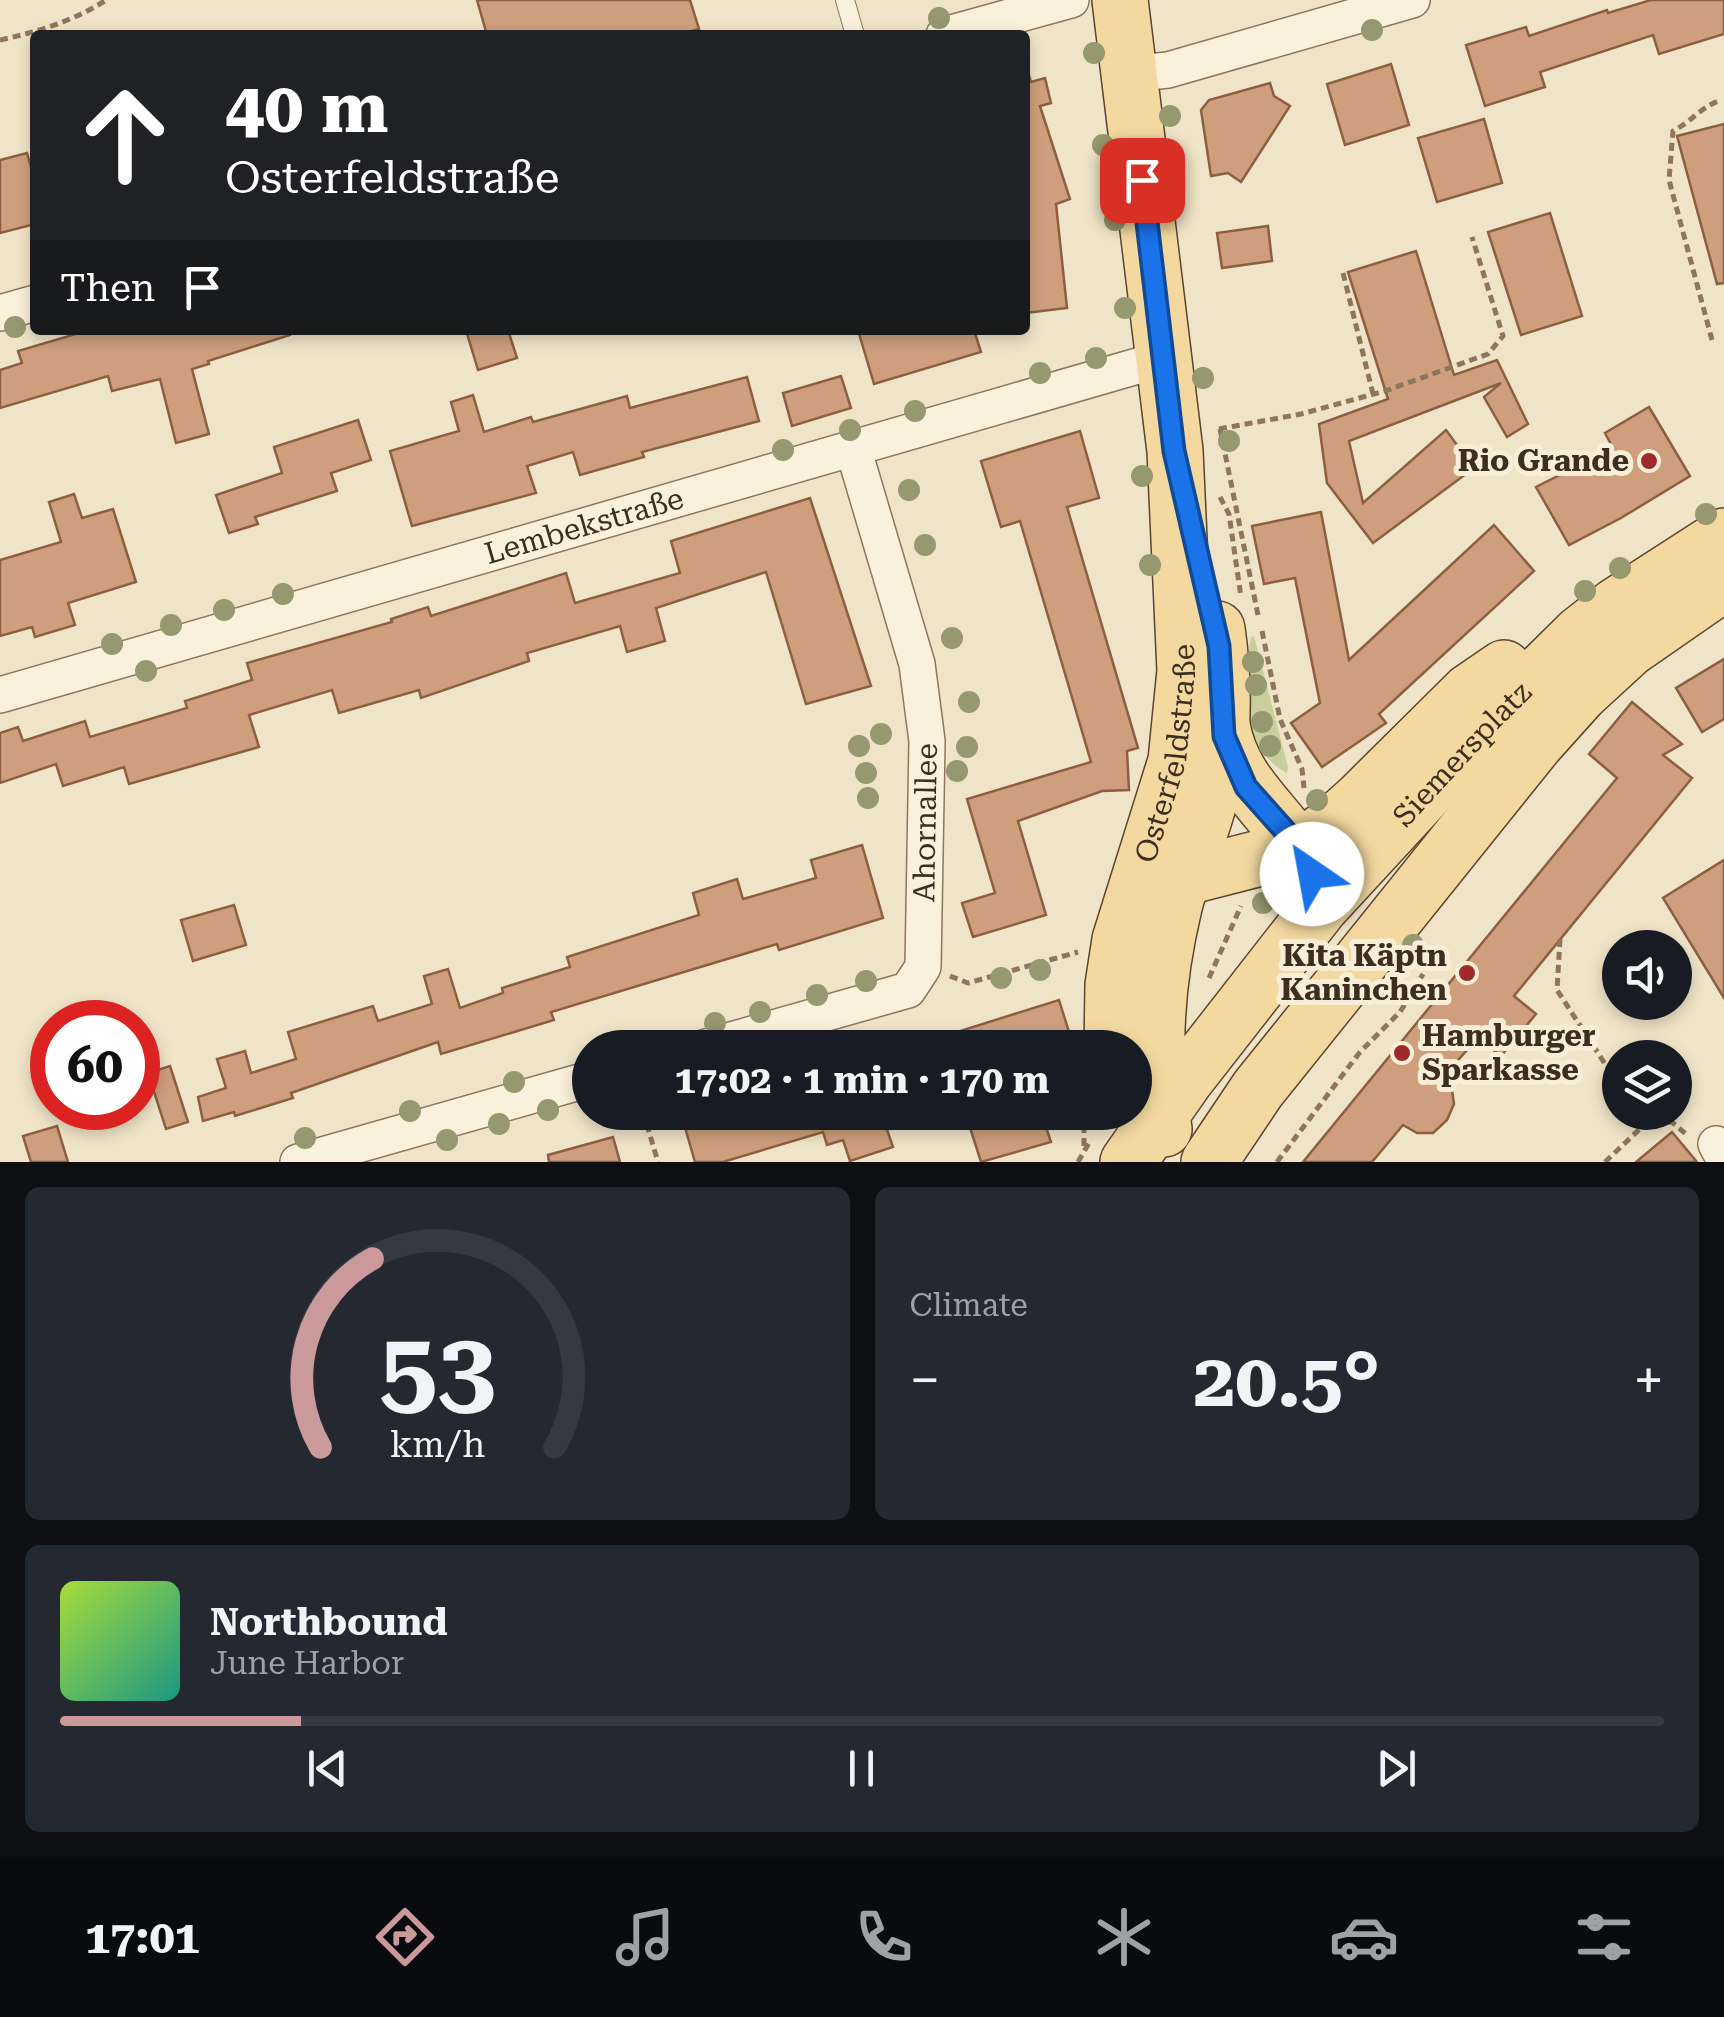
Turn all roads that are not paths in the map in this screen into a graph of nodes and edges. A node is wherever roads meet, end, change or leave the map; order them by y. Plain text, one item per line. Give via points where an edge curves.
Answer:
1 (845, 0) edge
2 (1071, 0) edge
3 (1120, 0) edge
4 (1412, 0) edge
5 (854, 30) edge
6 (962, 30) edge
7 (1129, 74) junction
8 (30, 304) edge
9 (0, 313) edge
10 (1165, 358) junction
11 (1189, 439) junction
12 (854, 448) junction
13 (1724, 536) edge
14 (1724, 583) edge
15 (1580, 634) junction
16 (0, 695) edge
17 (1222, 723) junction
18 (1301, 824) junction
19 (1185, 874) junction
20 (1321, 906) junction
21 (1096, 942) junction
22 (1330, 997) junction
23 (767, 1030) edge
24 (1112, 1030) edge
25 (572, 1084) edge
26 (1126, 1142) edge
27 (298, 1162) edge
28 (1209, 1162) edge

1 - 5 lane
2 - 6 street
3 - 7 main road, Osterfeldstraße
4 - 7 street via 1168,70
7 - 10 main road, Osterfeldstraße
8 - 9 street
10 - 11 main road, Osterfeldstraße
10 - 12 street, Lembekstraße
11 - 17 main road, Osterfeldstraße via 1222,678
11 - 21 main road, Osterfeldstraße via 1182,733 1169,789
12 - 16 street, Lembekstraße
12 - 23 street, Ahornallee via 917,664 927,741 923,966 908,990
13 - 15 main road
14 - 22 main road, Siemersplatz via 1629,649 1580,694
15 - 18 main road via 1510,664 1470,692 1332,826
15 - 20 main road, Siemersplatz
17 - 18 main road via 1246,787
17 - 19 main road, Osterfeldstraße via 1211,796
18 - 19 main road
18 - 20 main road
19 - 21 main road via 1150,888
19 - 26 main road, Osterfeldstraße via 1159,998 1158,1070
20 - 22 main road
20 - 26 main road, Siemersplatz
21 - 24 main road, Osterfeldstraße via 1113,985
22 - 28 main road, Siemersplatz
25 - 27 street

